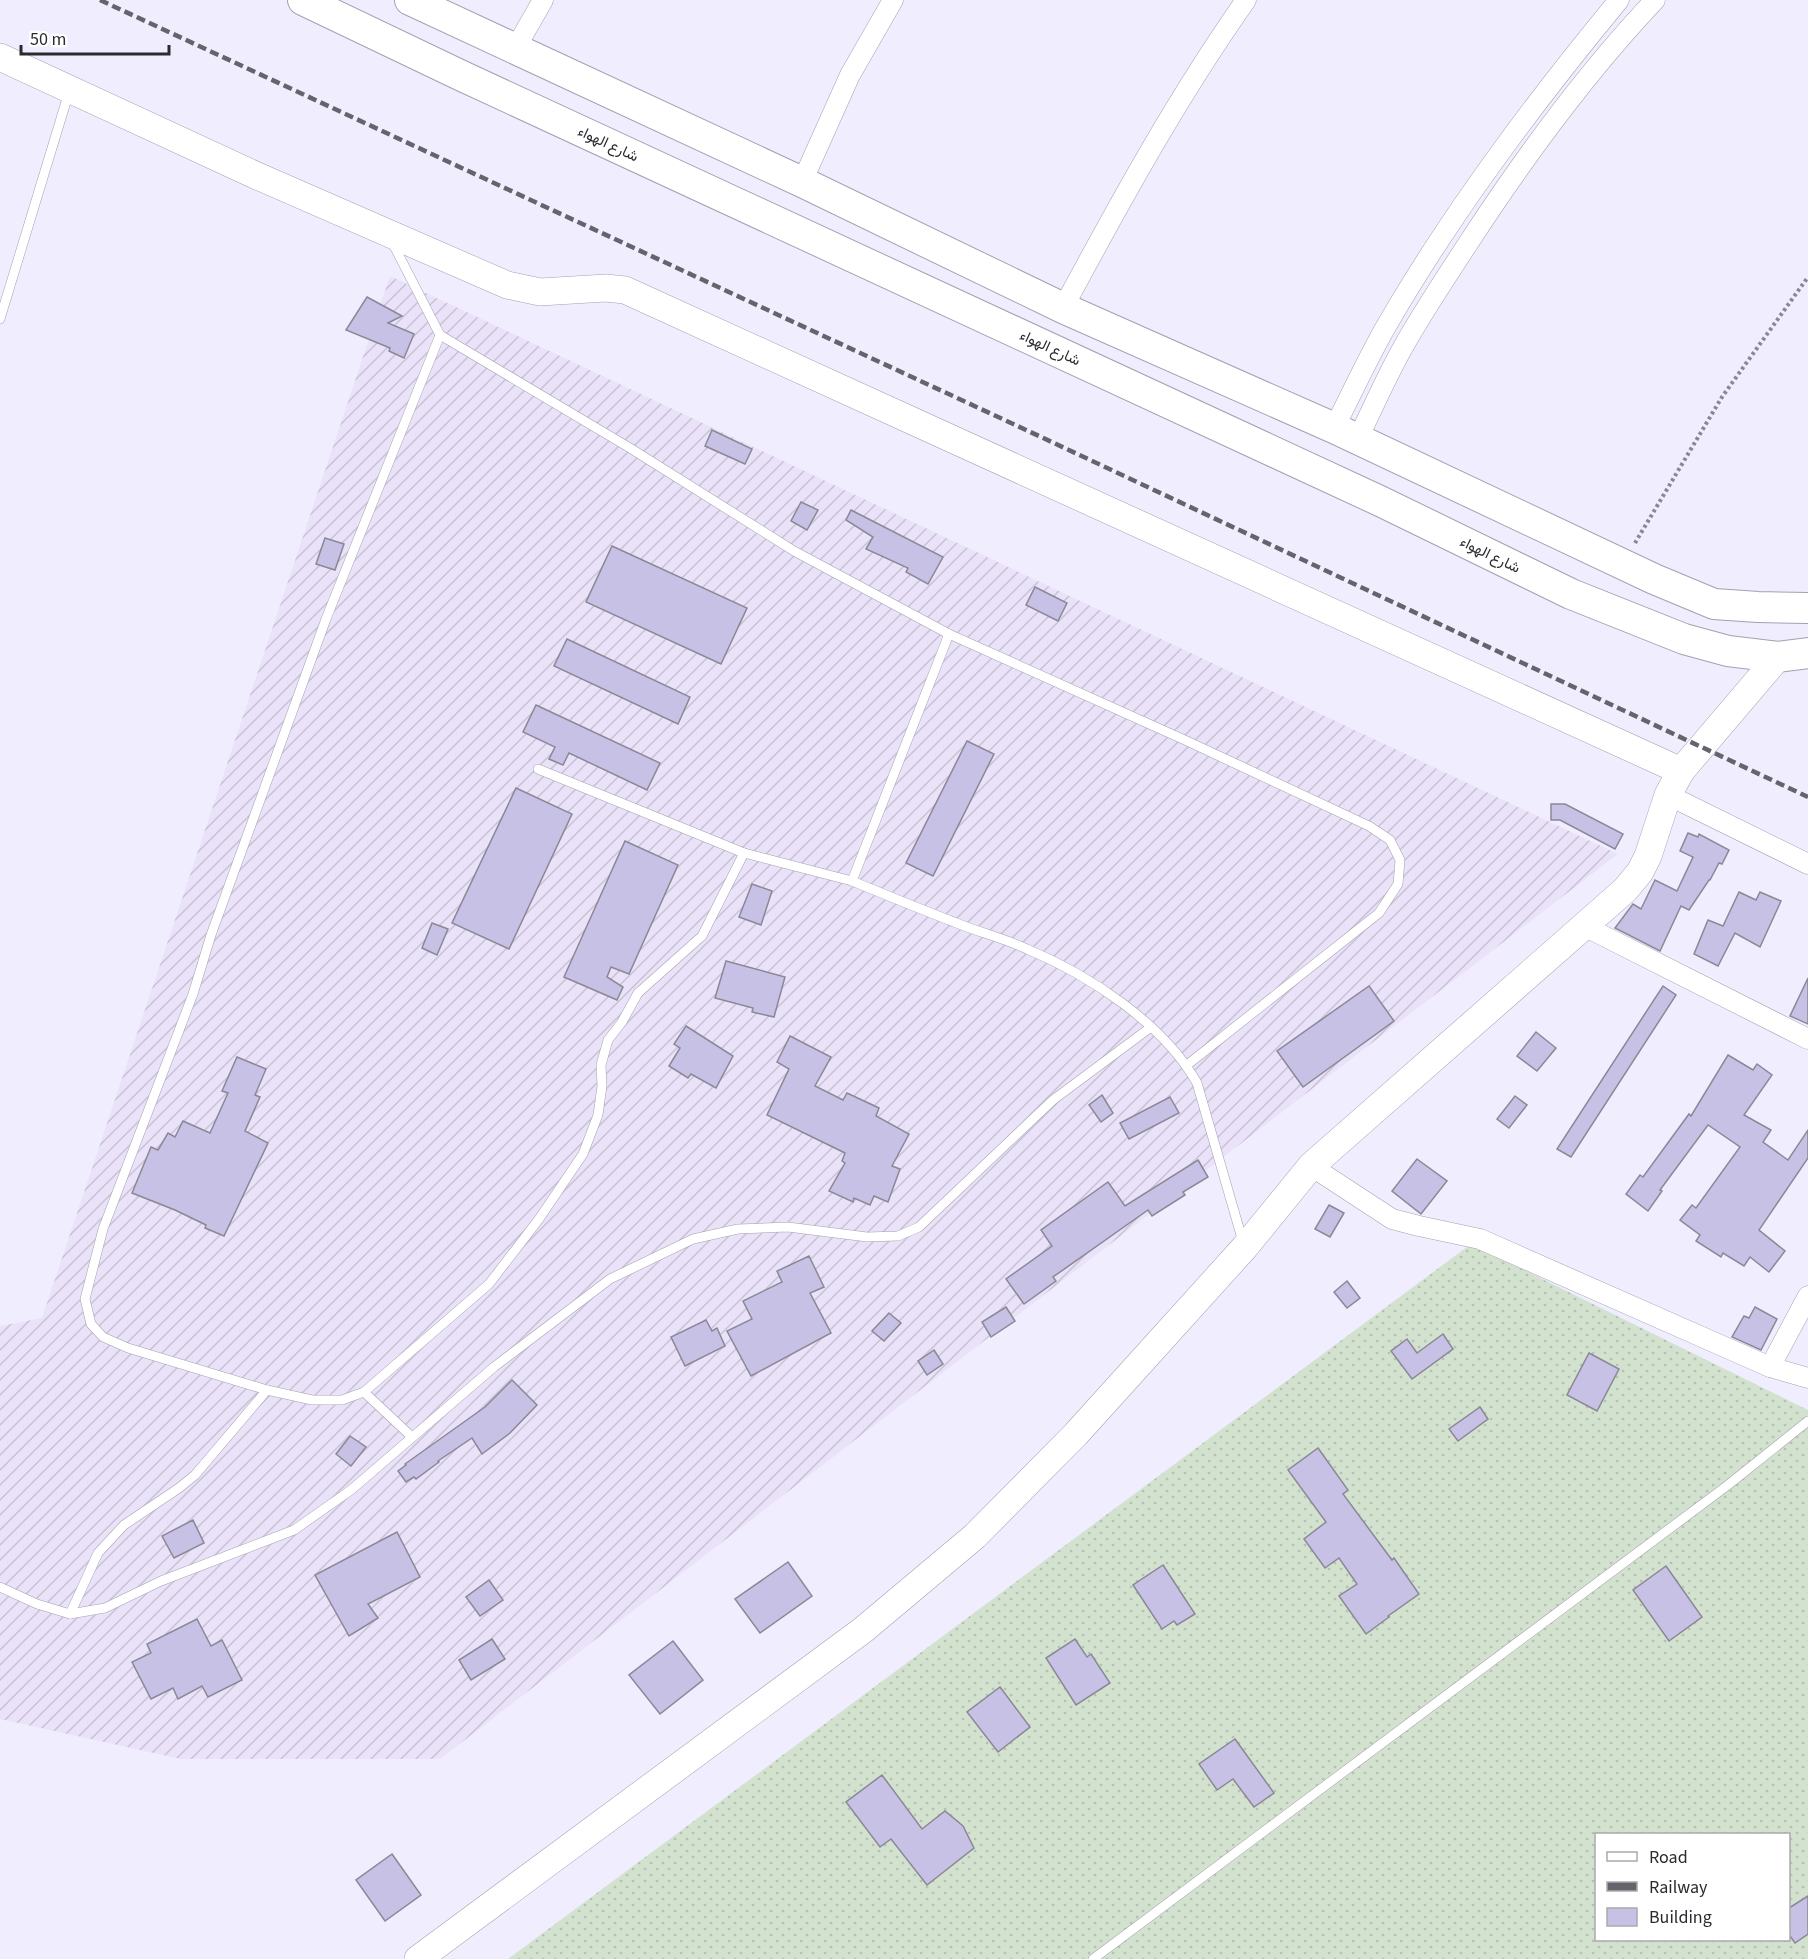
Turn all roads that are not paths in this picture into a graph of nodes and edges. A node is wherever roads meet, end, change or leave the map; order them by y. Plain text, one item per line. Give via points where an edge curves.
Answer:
1 (303, 0) edge
2 (410, 0) edge
3 (543, 0) edge
4 (893, 0) edge
5 (1246, 0) edge
6 (1619, 0) edge
7 (1655, 0) edge
8 (515, 49) junction
9 (0, 57) edge
10 (69, 89) junction
11 (802, 182) junction
12 (387, 233) junction
13 (1063, 308) junction
14 (0, 319) edge
15 (440, 335) junction
16 (1346, 433) junction
17 (1808, 608) edge
18 (949, 634) junction
19 (1808, 653) edge
20 (1778, 657) junction
21 (538, 769) dead end
22 (1681, 771) junction
23 (1668, 795) junction
24 (744, 853) junction
25 (1808, 864) edge
26 (852, 881) junction
27 (1584, 926) junction
28 (1151, 1027) junction
29 (1808, 1039) edge
30 (1186, 1065) junction
31 (1311, 1166) junction
32 (1245, 1247) junction
33 (1808, 1296) edge
34 (1770, 1367) junction
35 (1808, 1378) edge
36 (267, 1390) junction
37 (364, 1392) junction
38 (1808, 1421) edge
39 (412, 1437) junction
40 (0, 1587) edge
41 (70, 1614) junction
42 (418, 1959) edge
43 (1093, 1959) edge

1 - 20 main road, شارع الهواء via 1359,491 1571,594 1684,639 1728,651
2 - 8 main road
3 - 8 street
4 - 11 street via 850,75
5 - 13 street via 1149,150
6 - 16 street via 1460,209 1383,332
7 - 16 street via 1534,146
8 - 11 main road
9 - 10 street
10 - 12 street
10 - 14 lane
11 - 13 main road
12 - 15 lane
12 - 22 street via 507,285 540,292 625,290
13 - 16 main road
15 - 18 lane via 794,551
15 - 36 lane via 326,619 193,994 103,1229 85,1299 91,1324 103,1337
16 - 17 main road via 1714,604
18 - 26 lane
18 - 30 lane via 1369,826 1390,840 1400,860 1398,884 1378,913
19 - 20 main road, شارع الهواء
20 - 22 street
21 - 24 lane
22 - 23 street
23 - 25 street
23 - 27 street via 1640,872
24 - 26 lane
24 - 37 lane via 702,936 638,993 608,1040 601,1065 598,1114 583,1154 540,1219 489,1284
26 - 28 lane via 1036,953 1105,992
27 - 29 street
27 - 31 street
28 - 30 lane
28 - 39 lane via 1053,1100 919,1227 898,1236 867,1237 788,1227 738,1229 693,1239 610,1278 494,1367
30 - 32 lane via 1197,1083
31 - 32 street
31 - 34 street via 1392,1219 1480,1239
32 - 42 street via 1076,1434 975,1536 863,1630
33 - 34 street
34 - 35 street
36 - 37 lane via 312,1400 342,1400
36 - 41 lane via 195,1474 124,1525 98,1553
37 - 39 lane
38 - 43 lane via 1728,1485
39 - 41 lane via 351,1490 294,1530 161,1581 105,1608
40 - 41 lane

